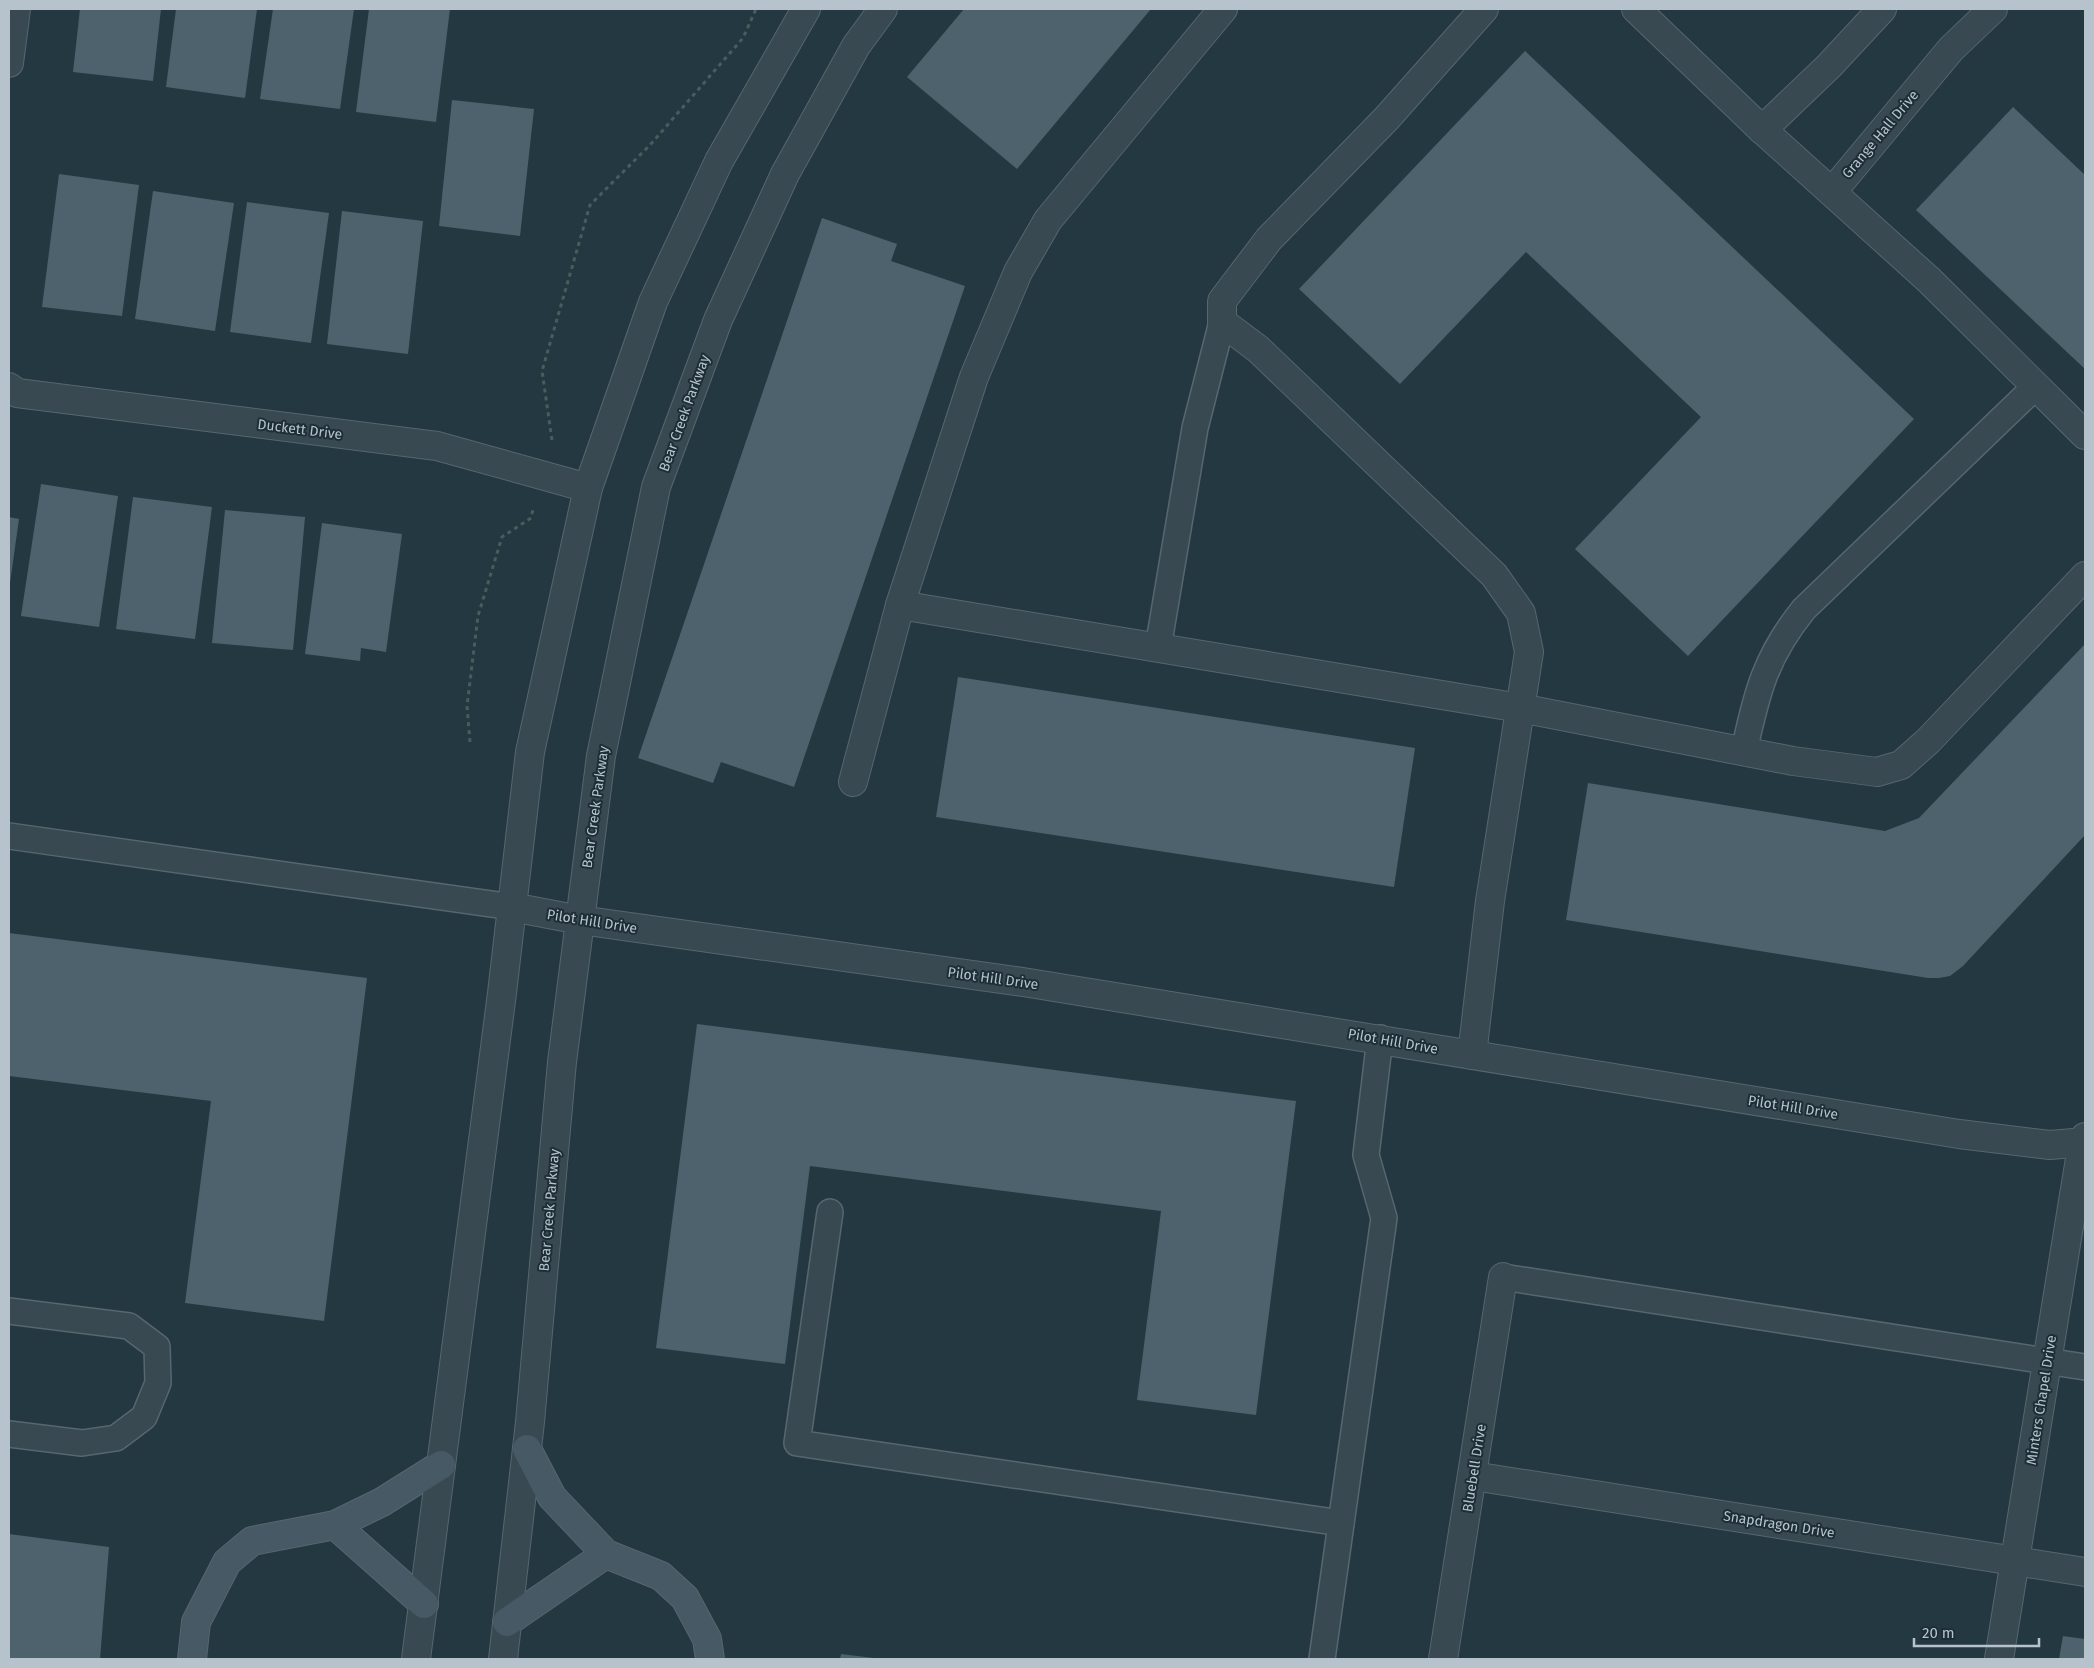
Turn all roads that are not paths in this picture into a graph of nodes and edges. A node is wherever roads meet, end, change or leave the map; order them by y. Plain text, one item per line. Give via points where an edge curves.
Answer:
1 (16, 9) edge
2 (806, 9) edge
3 (883, 9) edge
4 (1223, 9) edge
5 (1484, 9) edge
6 (1636, 9) edge
7 (1882, 9) edge
8 (1993, 9) edge
9 (9, 63) edge
10 (1759, 127) junction
11 (1832, 192) junction
12 (1222, 322) junction
13 (2036, 386) junction
14 (9, 387) edge
15 (2085, 435) edge
16 (588, 488) junction
17 (2085, 576) edge
18 (900, 605) junction
19 (1158, 648) junction
20 (1520, 708) junction
21 (1744, 752) junction
22 (853, 782) dead end
23 (9, 836) edge
24 (512, 907) junction
25 (580, 920) junction
26 (1380, 1038) junction
27 (1472, 1055) junction
28 (2084, 1140) edge
29 (830, 1212) dead end
30 (1503, 1277) joint
31 (9, 1311) edge
32 (2047, 1361) junction
33 (2085, 1367) edge
34 (9, 1434) edge
35 (527, 1449) junction
36 (442, 1466) junction
37 (1473, 1476) junction
38 (1340, 1523) junction
39 (335, 1525) junction
40 (606, 1554) junction
41 (2015, 1561) junction
42 (2085, 1572) edge
43 (424, 1604) junction
44 (507, 1622) junction
45 (192, 1659) edge
46 (416, 1659) edge
47 (504, 1659) edge
48 (710, 1659) edge
49 (1322, 1659) edge
50 (1443, 1659) edge
51 (2000, 1659) edge

1 - 9 street
2 - 16 street via 719,161 658,293
3 - 25 street, Bear Creek Parkway via 856,46 785,174 718,320 656,487 601,756
4 - 18 street via 1048,220 1018,272 974,377
5 - 12 street via 1386,119 1269,239 1222,301
6 - 10 street, Grange Hall Drive
7 - 10 street via 1829,66
8 - 11 street, Grange Hall Drive via 1951,49
10 - 11 street, Grange Hall Drive
11 - 13 street via 1929,280
12 - 19 lane via 1195,428
12 - 20 street via 1258,350 1494,574 1521,613 1529,652
13 - 15 street
13 - 21 lane via 1804,609 1787,630 1761,681
14 - 16 street, Duckett Drive via 17,393 437,446
16 - 24 street via 530,752
17 - 21 street via 1901,765 1877,772
18 - 19 street
18 - 22 street
19 - 20 street
20 - 21 street
20 - 27 street via 1490,901
23 - 24 lane
24 - 25 street, Pilot Hill Drive
24 - 36 street
25 - 26 street, Pilot Hill Drive via 1023,982
25 - 35 street, Bear Creek Parkway via 562,1062
26 - 27 street, Pilot Hill Drive
26 - 38 lane via 1366,1155 1384,1218
27 - 28 street, Pilot Hill Drive via 1959,1134 2050,1145
28 - 32 street, Minters Chapel Drive
29 - 38 lane via 797,1443
30 - 32 lane
30 - 37 street, Bluebell Drive
31 - 34 lane via 129,1326 157,1347 158,1383 144,1417 116,1438 82,1443
32 - 33 lane
32 - 41 street, Minters Chapel Drive
35 - 40 main road via 552,1497
35 - 44 street, Bear Creek Parkway
36 - 39 main road via 382,1502
36 - 43 street
37 - 41 street, Snapdragon Drive
37 - 50 street, Bluebell Drive
38 - 49 lane
39 - 43 main road
39 - 45 main road via 252,1541 228,1562 196,1622
40 - 44 main road
40 - 48 main road via 661,1576 685,1598 707,1640
41 - 42 street, Snapdragon Drive
41 - 51 street, Minters Chapel Drive
43 - 46 street
44 - 47 street, Bear Creek Parkway

